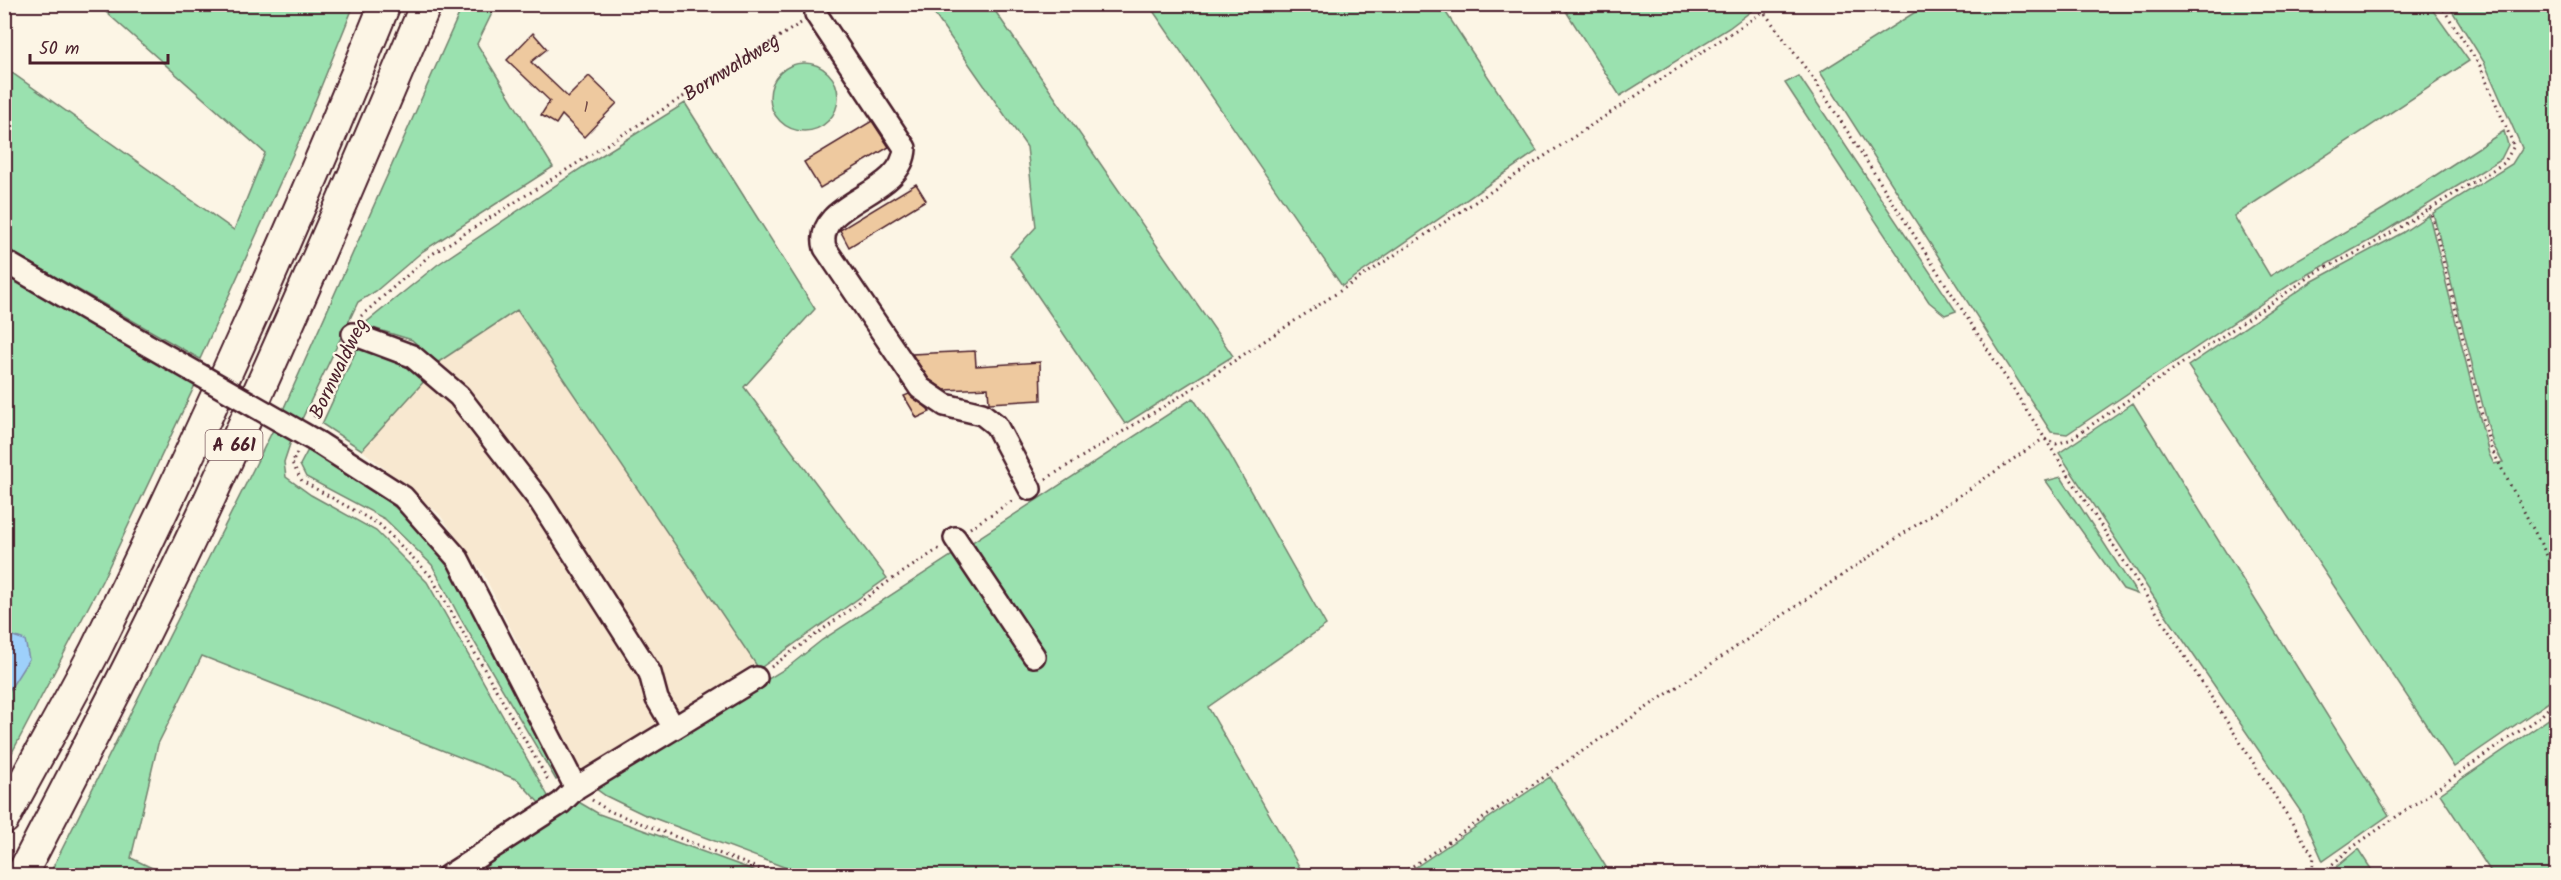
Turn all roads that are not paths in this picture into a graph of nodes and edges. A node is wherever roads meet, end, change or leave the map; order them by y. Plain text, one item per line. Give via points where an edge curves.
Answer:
1 (385, 4) edge
2 (426, 4) edge
3 (816, 14) road end
4 (4, 261) edge
5 (353, 334) road end
6 (1030, 489) road end
7 (955, 538) road end
8 (1034, 656) dead end
9 (756, 678) road end
10 (674, 728) junction
11 (568, 796) junction
12 (4, 819) edge
13 (21, 876) edge
14 (448, 876) edge

1 - 12 highway, A 661 via 321,163 178,477 94,652
2 - 13 highway, A 661 via 343,204 211,497
3 - 6 lane via 905,148 894,175 830,219 823,233 825,248 920,388 945,405 989,418
4 - 11 lane, Bornwaldweg, bridge via 319,443 403,497 458,559
5 - 10 lane via 411,356 459,396 540,501 650,673 657,699
7 - 8 lane
9 - 10 lane
10 - 11 lane
11 - 14 lane

